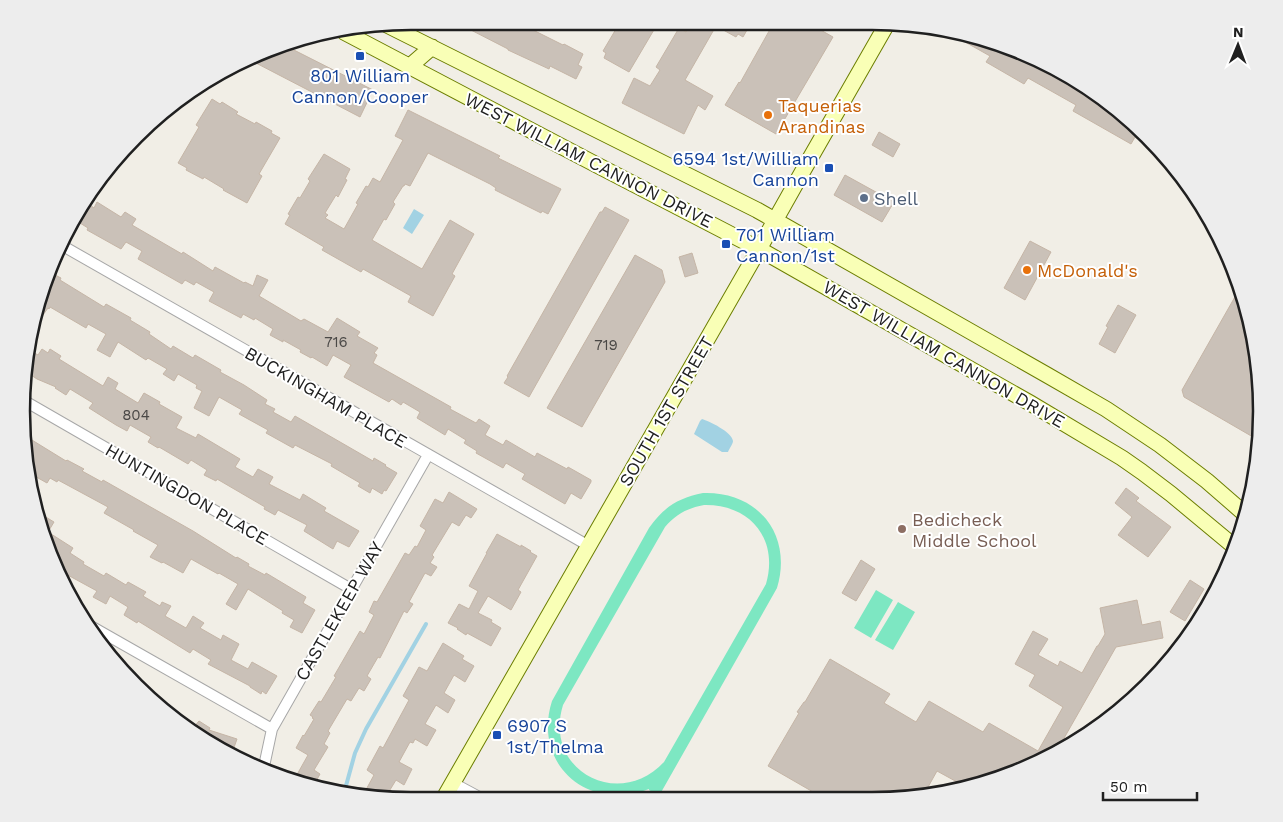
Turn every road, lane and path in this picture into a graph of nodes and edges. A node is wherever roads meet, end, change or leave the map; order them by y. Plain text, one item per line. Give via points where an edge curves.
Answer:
1 (883, 30) edge
2 (398, 31) edge
3 (349, 35) edge
4 (432, 47) junction
5 (409, 67) junction
6 (775, 220) junction
7 (66, 248) edge
8 (760, 249) junction
9 (30, 404) edge
10 (428, 455) junction
11 (1240, 510) edge
12 (1229, 543) edge
13 (589, 546) junction
14 (351, 589) junction
15 (101, 632) edge
16 (272, 729) junction
17 (265, 763) edge
18 (453, 783) junction
19 (448, 792) edge
20 (470, 792) edge

1 - 6 main road, SOUTH 1ST STREET
2 - 4 main road, WEST WILLIAM CANNON DRIVE
3 - 5 main road, WEST WILLIAM CANNON DRIVE
4 - 5 main road
4 - 6 main road, WEST WILLIAM CANNON DRIVE
5 - 8 main road, WEST WILLIAM CANNON DRIVE
6 - 8 main road, SOUTH 1ST STREET
6 - 11 main road, WEST WILLIAM CANNON DRIVE via 1106,409 1185,463
7 - 10 street, BUCKINGHAM PLACE
8 - 12 main road, WEST WILLIAM CANNON DRIVE via 1122,458
8 - 13 main road, SOUTH 1ST STREET
9 - 14 street, HUNTINGDON PLACE
10 - 13 street, BUCKINGHAM PLACE
10 - 14 street, CASTLEKEEP WAY
13 - 18 main road, SOUTH 1ST STREET
14 - 16 street, CASTLEKEEP WAY
15 - 16 street
16 - 17 street, CASTLEKEEP WAY
18 - 19 main road, SOUTH 1ST STREET
18 - 20 street

